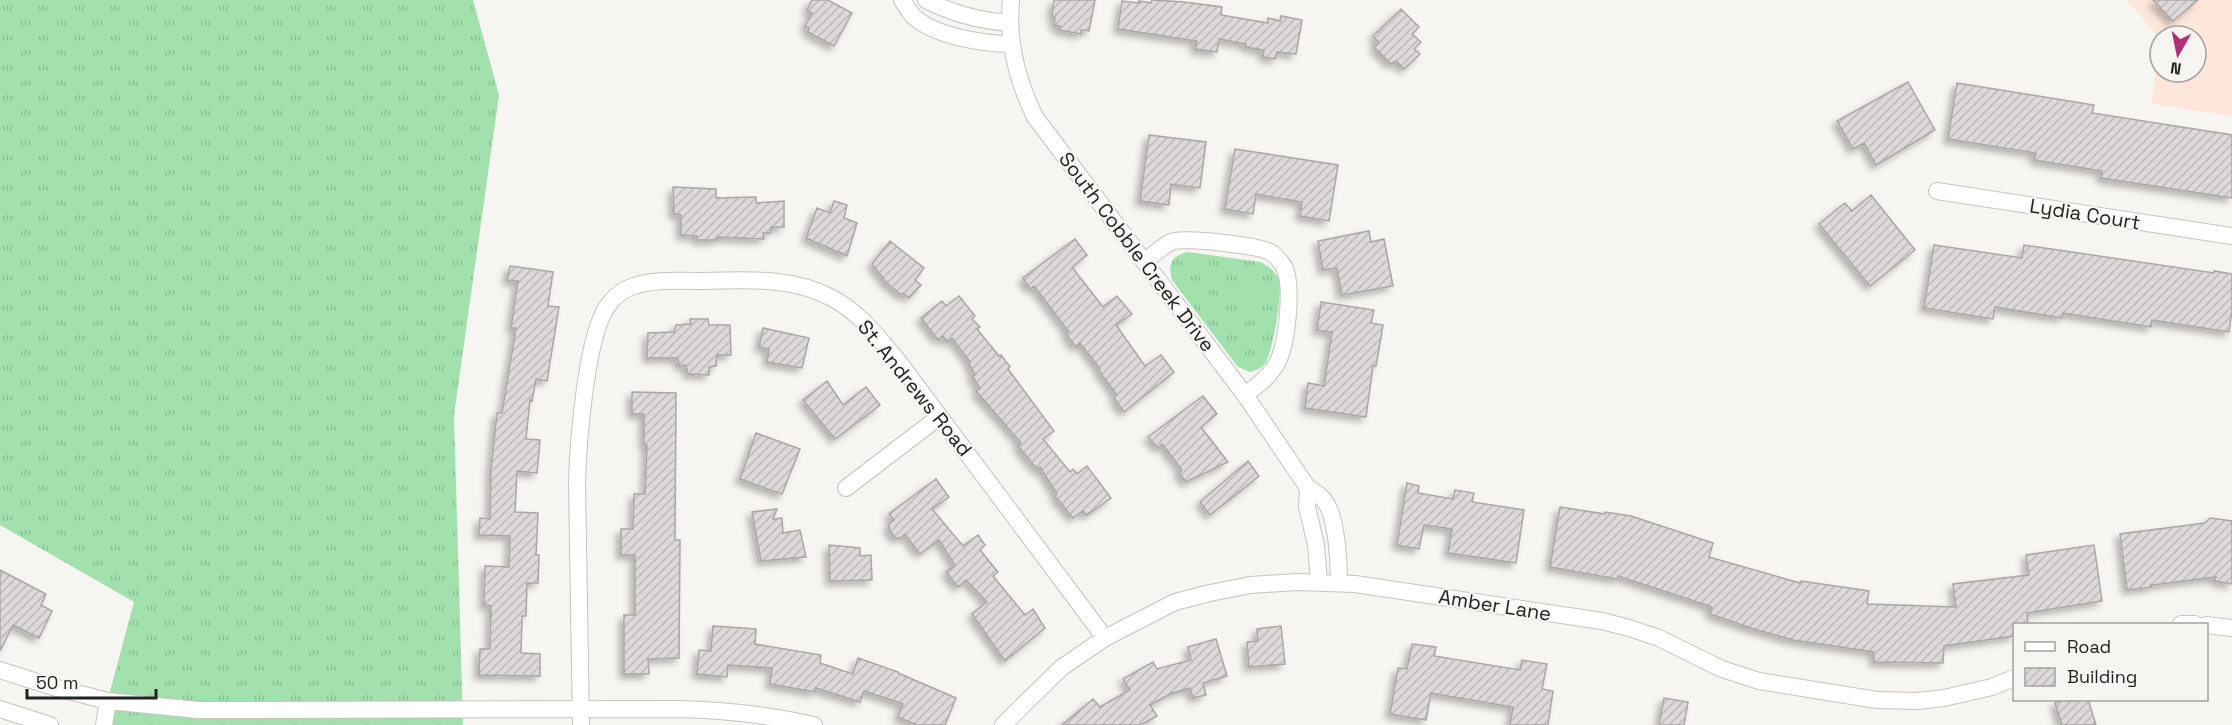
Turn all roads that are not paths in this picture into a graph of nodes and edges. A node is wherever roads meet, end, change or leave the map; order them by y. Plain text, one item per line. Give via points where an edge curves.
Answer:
1 (902, 0) edge
2 (926, 0) edge
3 (1011, 0) edge
4 (1010, 23) junction
5 (1012, 44) junction
6 (1937, 191) dead end
7 (2232, 236) edge
8 (1145, 262) junction
9 (1245, 395) junction
10 (939, 417) junction
11 (846, 488) dead end
12 (1308, 488) junction
13 (1319, 582) junction
14 (1339, 583) junction
15 (2208, 625) edge
16 (2232, 628) edge
17 (1105, 638) junction
18 (0, 670) edge
19 (2013, 678) edge
20 (108, 701) junction
21 (0, 709) edge
22 (582, 717) edge
23 (50, 725) edge
24 (104, 725) edge
25 (814, 725) edge
26 (1004, 725) edge

1 - 5 street via 913,16 943,31 977,42
2 - 4 street via 971,18
3 - 4 street, South Cobble Creek Drive
4 - 5 street, South Cobble Creek Drive
5 - 8 street, South Cobble Creek Drive via 1022,88 1035,117
6 - 7 street, Lydia Court
8 - 9 street, South Cobble Creek Drive
8 - 9 street via 1172,241 1190,238 1270,252 1283,264 1290,294 1283,347 1270,372
9 - 12 street, South Cobble Creek Drive
10 - 11 street
10 - 17 street, St. Andrews Road
10 - 22 street, St. Andrews Road via 870,327 831,297 778,281 759,280 653,281 621,292 600,318 595,333 578,451
12 - 13 street via 1307,507
12 - 14 street, South Cobble Creek Drive via 1327,504 1337,546
13 - 14 street, Amber Lane
13 - 17 street, Amber Lane via 1250,585 1209,593 1175,602
14 - 19 street, Amber Lane via 1602,621 1659,638 1722,669 1759,681 1877,700 1944,698
15 - 16 street
17 - 26 street, Amber Lane via 1061,668
18 - 20 street
20 - 22 street via 198,710
20 - 24 street
21 - 23 street
22 - 25 street via 730,710

